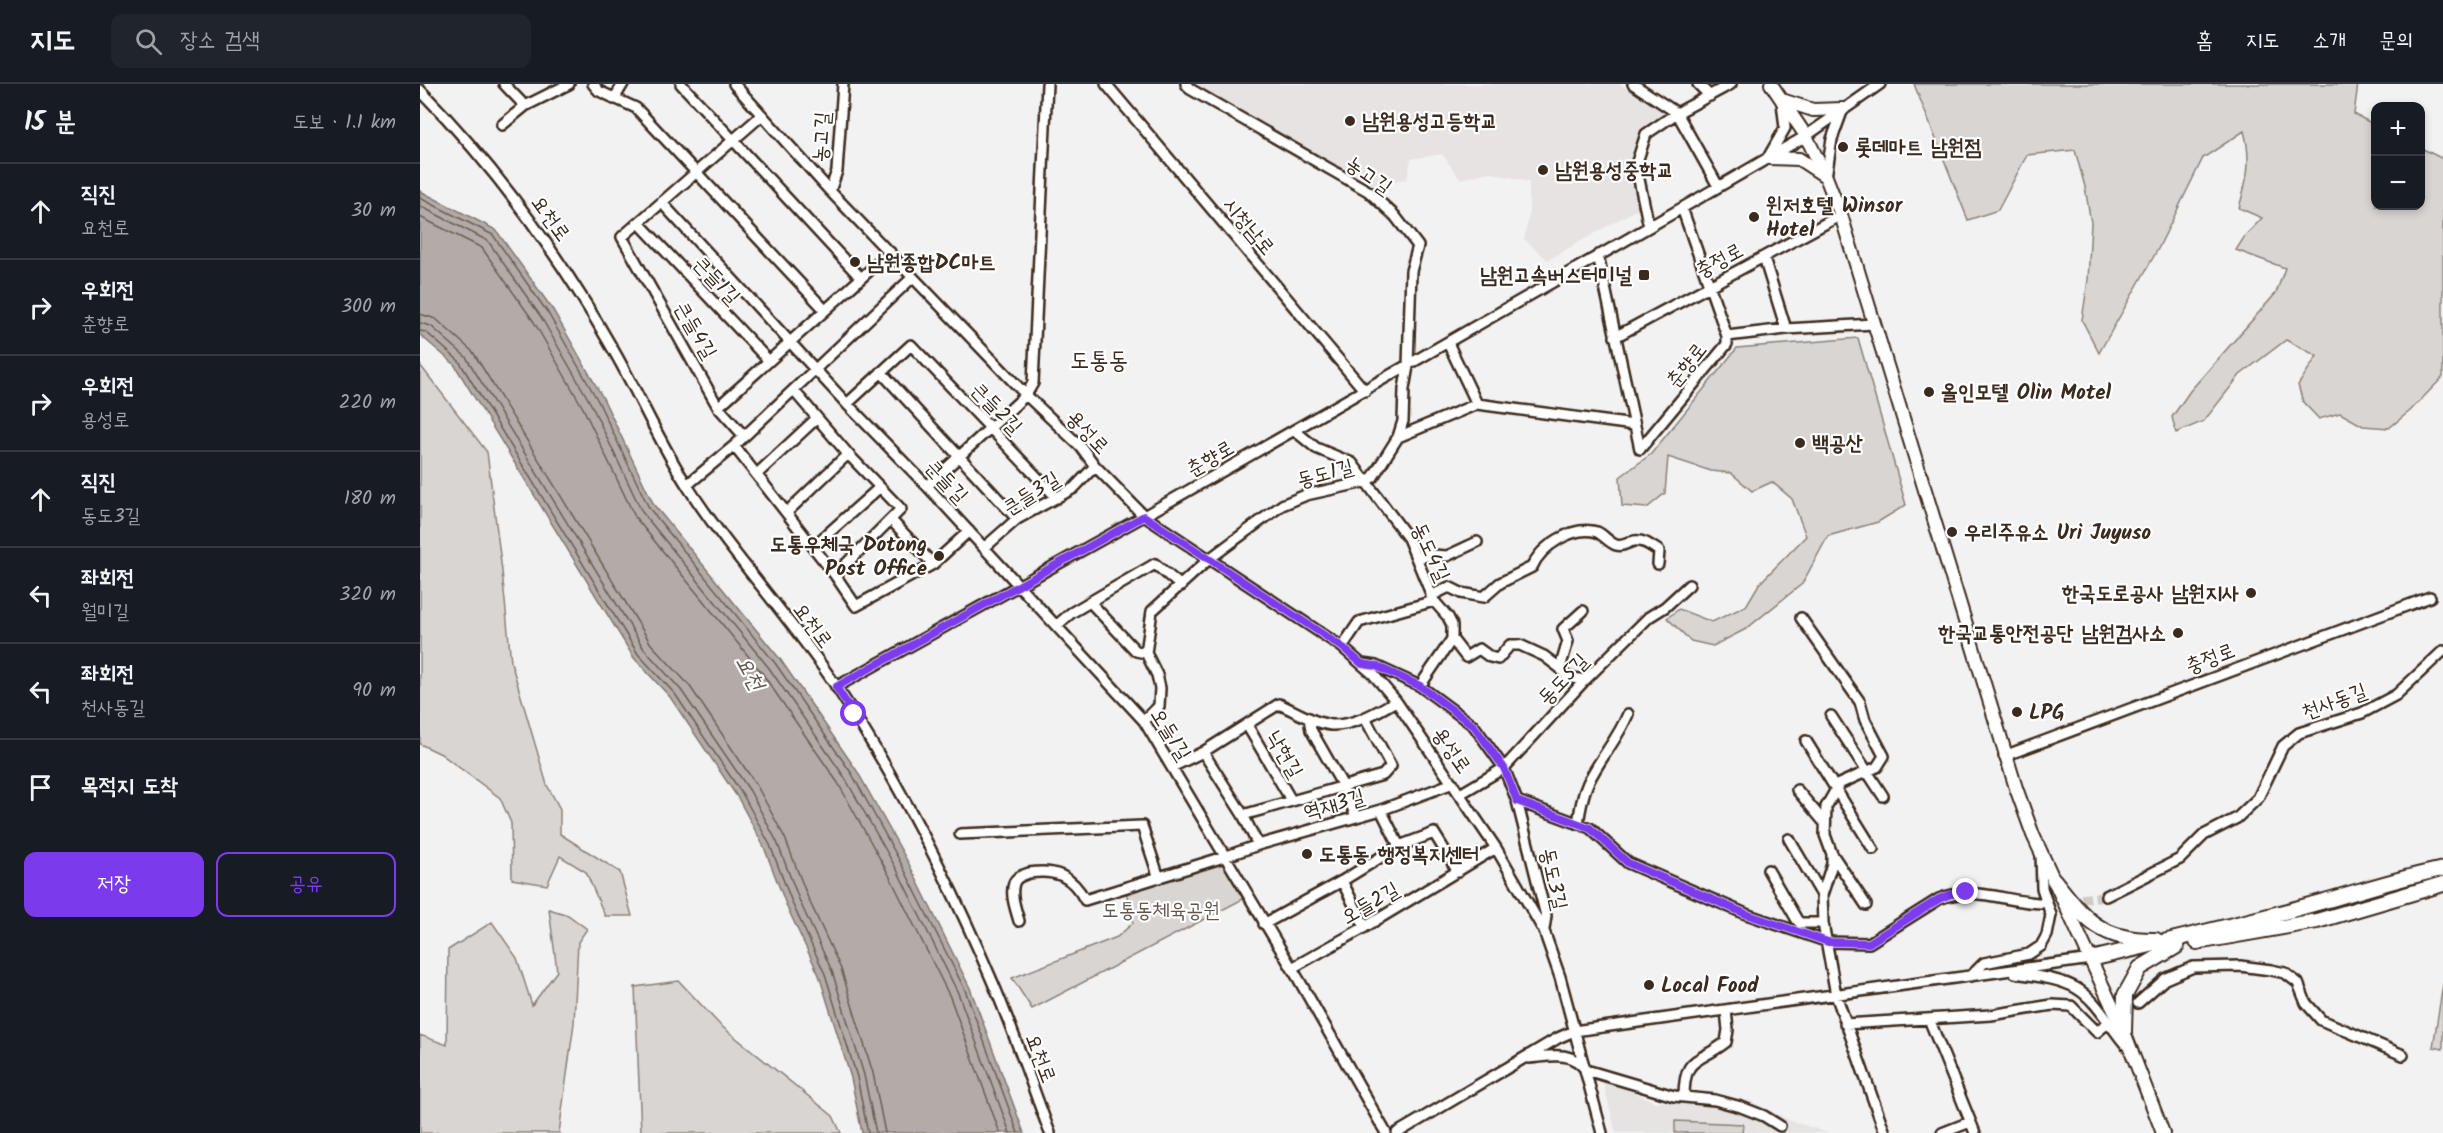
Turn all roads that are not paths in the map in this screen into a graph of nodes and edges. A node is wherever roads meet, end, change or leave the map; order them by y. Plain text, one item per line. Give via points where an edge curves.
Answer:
1 (504, 84) edge
2 (569, 84) edge
3 (593, 84) edge
4 (623, 84) edge
5 (681, 84) edge
6 (734, 84) edge
7 (843, 84) edge
8 (1047, 84) edge
9 (1106, 84) edge
10 (1186, 84) edge
11 (1634, 84) edge
12 (1698, 84) edge
13 (1731, 84) edge
14 (1771, 84) edge
15 (1880, 84) edge
16 (420, 90) edge
17 (1710, 96) junction
18 (614, 99) junction
19 (1782, 100) junction
20 (525, 106) junction
21 (1844, 109) junction
22 (1677, 113) junction
23 (762, 115) junction
24 (502, 125) dead end
25 (1806, 136) junction
26 (734, 140) junction
27 (1768, 158) junction
28 (697, 172) junction
29 (1826, 177) junction
30 (1718, 186) junction
31 (830, 191) junction
32 (662, 203) junction
33 (1682, 208) junction
34 (1840, 215) junction
35 (639, 223) junction
36 (1649, 227) junction
37 (890, 252) junction
38 (1598, 255) junction
39 (1764, 258) junction
40 (913, 277) junction
41 (861, 278) junction
42 (1711, 286) junction
43 (825, 310) junction
44 (1874, 324) junction
45 (1786, 329) junction
46 (1727, 336) junction
47 (1615, 337) junction
48 (791, 341) junction
49 (1448, 343) junction
50 (769, 361) junction
51 (1408, 366) junction
52 (816, 369) junction
53 (881, 372) junction
54 (794, 391) junction
55 (1365, 391) junction
56 (1026, 395) junction
57 (847, 404) junction
58 (1477, 404) junction
59 (718, 406) junction
60 (817, 418) junction
61 (1634, 425) junction
62 (990, 426) junction
63 (1294, 430) junction
64 (744, 436) junction
65 (1398, 437) junction
66 (734, 446) junction
67 (848, 454) junction
68 (958, 457) junction
69 (1095, 466) junction
70 (757, 474) junction
71 (1365, 482) junction
72 (687, 486) junction
73 (927, 486) junction
74 (879, 488) junction
75 (1057, 498) junction
76 (787, 512) junction
77 (1144, 516) junction
78 (1017, 519) junction
79 (891, 520) junction
80 (969, 531) junction
81 (1477, 542) dead end
82 (814, 546) junction
83 (984, 548) junction
84 (1417, 558) junction
85 (1208, 560) junction
86 (933, 564) junction
87 (1658, 564) dead end
88 (835, 575) junction
89 (1018, 585) junction
90 (1689, 585) dead end
91 (1181, 586) junction
92 (2430, 597) dead end
93 (1432, 598) junction
94 (1090, 602) junction
95 (1583, 611) dead end
96 (1802, 618) dead end
97 (1056, 626) junction
98 (1452, 639) junction
99 (1342, 647) junction
100 (2443, 651) edge
101 (1146, 653) junction
102 (1362, 664) junction
103 (1560, 668) junction
104 (1585, 680) junction
105 (1420, 686) junction
106 (836, 687) junction
107 (1396, 700) junction
108 (1628, 714) dead end
109 (1832, 716) dead end
110 (1309, 718) junction
111 (1365, 718) junction
112 (1144, 721) junction
113 (1247, 725) junction
114 (1806, 741) dead end
115 (1203, 752) junction
116 (2004, 756) junction
117 (1172, 767) junction
118 (1504, 768) junction
119 (1868, 770) junction
120 (1453, 783) junction
121 (1343, 786) junction
122 (1797, 790) dead end
123 (1836, 790) junction
124 (1460, 794) junction
125 (1883, 796) dead end
126 (1291, 800) junction
127 (1517, 801) junction
128 (1381, 810) junction
129 (1243, 815) junction
130 (1356, 816) junction
131 (1824, 822) junction
132 (1578, 824) junction
133 (960, 834) dead end
134 (1789, 839) dead end
135 (1258, 845) junction
136 (1400, 846) junction
137 (1496, 848) junction
138 (1874, 849) dead end
139 (2041, 851) junction
140 (1832, 854) junction
141 (1224, 857) junction
142 (2443, 869) edge
143 (1768, 870) dead end
144 (1458, 872) junction
145 (1159, 878) junction
146 (2054, 880) junction
147 (1342, 882) junction
148 (2443, 884) edge
149 (1822, 895) junction
150 (2106, 896) tunnel mouth
151 (2041, 903) tunnel mouth
152 (1866, 905) dead end
153 (1018, 921) dead end
154 (1823, 922) junction
155 (1264, 924) junction
156 (1365, 927) junction
157 (1544, 931) junction
158 (1828, 942) junction
159 (2177, 943) junction
160 (2091, 959) junction
161 (1292, 968) junction
162 (2004, 972) junction
163 (1971, 976) junction
164 (1836, 995) junction
165 (2138, 1003) dead end
166 (1726, 1010) junction
167 (1929, 1019) junction
168 (1845, 1024) junction
169 (2104, 1026) dead end
170 (1574, 1031) junction
171 (2124, 1032) junction
172 (2131, 1050) junction
173 (2403, 1055) dead end
174 (1527, 1058) junction
175 (1586, 1070) junction
176 (1684, 1098) junction
177 (1970, 1122) junction
178 (1780, 1126) dead end
179 (1050, 1133) edge
180 (1386, 1133) edge
181 (1397, 1133) edge
182 (1602, 1133) edge
183 (1885, 1133) edge
184 (1942, 1133) edge
185 (1975, 1133) edge
186 (2163, 1133) edge

1 - 20 street
2 - 20 street
3 - 18 street
4 - 18 street
5 - 26 street
6 - 23 street, 용성로
7 - 31 street, 농고길 via 837,171
8 - 56 street via 1033,383
9 - 55 street, 시청남로
10 - 51 street, 농고길 via 1368,191 1395,216 1418,246 1411,271
11 - 22 street
12 - 17 street
13 - 17 street
14 - 19 main road
15 - 21 street, 춘향로
16 - 72 street, 요천로 via 525,211 568,274
17 - 22 street
18 - 28 street via 636,108
19 - 21 main road via 1813,110
19 - 25 main road
19 - 27 street via 1785,128
20 - 24 street
21 - 25 street, 춘향로
21 - 29 street via 1832,139
22 - 30 street
22 - 36 street via 1646,134 1636,165
23 - 26 street
23 - 31 street, 용성로
25 - 27 street, 춘향로
25 - 29 main road
26 - 28 street
26 - 41 street
27 - 29 main road via 1799,159
27 - 30 street, 춘향로
28 - 32 street
28 - 43 street
29 - 34 main road
30 - 33 street, 춘향로
31 - 37 street, 용성로
32 - 35 street
32 - 48 street, 큰들길
33 - 36 street, 춘향로
33 - 42 street, 춘향로
34 - 39 street, 충정로
34 - 44 main road
35 - 50 street, 큰들1길
35 - 59 street, 큰들4길 via 622,237
36 - 38 street, 춘향로
37 - 40 street, 용성로
37 - 41 street
38 - 47 street, 춘향로
38 - 49 street, 춘향로
39 - 42 street, 충정로
39 - 45 street
40 - 52 street
40 - 56 street, 용성로
41 - 43 street
42 - 46 street, 춘향로
42 - 47 street, 충정로
43 - 48 street
44 - 45 street
44 - 116 main road
45 - 46 street
46 - 61 street, 춘향로 via 1726,344 1640,449
47 - 61 street, 춘향로
48 - 50 street
48 - 52 street, 큰들길
49 - 51 street, 춘향로
49 - 58 street
50 - 59 street
51 - 55 street, 춘향로
51 - 65 street
52 - 54 street
52 - 57 street, 큰들길
53 - 57 street
53 - 62 street, 큰들2길 via 911,345
53 - 68 street, 큰들길
54 - 60 street
54 - 64 street
55 - 63 street, 춘향로
56 - 62 street
56 - 69 street, 용성로 via 1081,447
57 - 73 street, 큰들길
58 - 61 street
58 - 65 street
59 - 64 street, 큰들4길
60 - 67 street
60 - 70 street
62 - 68 street
62 - 75 street, 큰들2길
63 - 71 street, 동도4길 via 1316,448 1352,463
63 - 77 street, 춘향로
64 - 66 street
65 - 71 street, 동도1길 via 1373,477
66 - 70 street
66 - 72 street
67 - 74 street
67 - 76 street
68 - 73 street
68 - 78 street, 큰들길
69 - 75 street, 큰들3길 via 1074,488
69 - 77 street, 용성로
70 - 76 street
71 - 84 street, 동도4길 via 1408,538
71 - 85 street, 동도1길 via 1305,495 1282,505
72 - 106 street, 요천로
73 - 80 street, 큰들길
74 - 79 street via 901,509
74 - 82 street
75 - 78 street, 큰들3길
76 - 82 street
77 - 85 street, 용성로
77 - 89 street, 춘향로
78 - 83 street, 큰들3길
79 - 86 street
79 - 88 street
80 - 83 street, 큰들길
80 - 86 street
81 - 84 street via 1447,556
82 - 88 street
83 - 89 street, 큰들길
84 - 93 street, 동도4길
85 - 91 street, 동도1길
85 - 99 street, 용성로
86 - 88 street via 856,606
87 - 93 street via 1659,551 1642,541 1624,546 1588,530 1548,547 1532,567 1500,583 1484,597 1449,587
89 - 97 street, 오들1길
89 - 106 street, 춘향로
90 - 104 street, 동도5길 via 1649,617
91 - 94 street via 1155,564
91 - 101 street, 동도1길 via 1152,611
92 - 116 street, 충정로
93 - 98 street, 동도4길 via 1449,617
93 - 99 street via 1359,622
94 - 97 street
94 - 101 street via 1136,651
95 - 103 street via 1563,629 1568,641
96 - 119 street via 1860,702 1882,751 1881,763
97 - 112 street, 오들1길
98 - 103 street via 1466,657 1479,649 1498,659 1510,645 1520,645
98 - 105 street
99 - 102 street, 용성로
100 - 150 street, 천사동길 via 2396,695 2362,713 2298,733 2283,746 2258,798 2237,818 2204,835 2180,859
101 - 112 street via 1160,688 1159,706
102 - 105 street, 동도3길 via 1376,666
102 - 107 street, 용성로
103 - 104 street via 1567,677
104 - 118 street, 동도5길
105 - 118 street, 동도3길 via 1474,726
106 - 179 street, 요천로 via 906,803 973,937
107 - 111 street
107 - 120 street, 용성로
108 - 132 street via 1588,782
109 - 119 street
110 - 111 street via 1331,725
110 - 113 street via 1279,704
110 - 121 street, 낙현길 via 1311,730
111 - 121 street, 낙현길 via 1391,766 1383,775
112 - 117 street, 오들1길
113 - 115 street
113 - 126 street, 낙현길
114 - 123 street
115 - 117 street
115 - 129 street
116 - 139 main road
117 - 141 street, 오들1길
118 - 124 street, 동도5길
118 - 127 street, 동도3길
119 - 123 street via 1839,784
119 - 125 street
120 - 124 street, 용성로
120 - 128 street, 역재3길
121 - 126 street, 낙현길
121 - 130 street
122 - 131 street
123 - 131 street via 1826,807
123 - 138 street
124 - 137 street, 용성로
126 - 129 street, 낙현길
127 - 132 street
127 - 157 street, 동도3길 via 1546,916
128 - 130 street, 역재3길
128 - 136 street
129 - 135 street
130 - 135 street, 역재3길
131 - 140 street
132 - 158 street via 1590,828 1628,863 1746,914
133 - 145 street via 1142,826
134 - 149 street
135 - 141 street, 역재3길
136 - 144 street via 1434,833
136 - 147 street
137 - 144 street, 오들2길
137 - 157 street, 용성로
139 - 146 main road
139 - 163 street via 2042,888 2051,915 2048,936 2029,954 1984,963
140 - 149 street via 1830,875
140 - 152 street
141 - 145 street, 역재3길
141 - 155 street, 오들1길
142 - 159 highway
143 - 154 street via 1800,923
144 - 156 street, 오들2길
145 - 153 street, 역재3길 via 1085,900 1078,887 1055,873 1025,874 1013,885
146 - 159 highway via 2080,913 2110,934
146 - 160 main road
147 - 155 street
147 - 156 street
148 - 159 highway via 2317,921
149 - 154 street
151 - 158 street via 1966,892 1951,894 1869,943
154 - 158 street
155 - 161 street, 오들1길
156 - 161 street, 오들2길
157 - 170 street, 용성로
158 - 164 street
159 - 160 highway
159 - 171 highway via 2140,968 2125,995
160 - 162 street
160 - 171 main road
161 - 180 street, 오들1길
162 - 163 street
162 - 172 street via 2075,987
163 - 164 street
164 - 166 street
164 - 168 street
165 - 173 street via 2165,979 2193,968 2240,966 2271,970 2285,973 2298,983 2306,1003 2321,1020
166 - 170 street
166 - 176 street via 1726,1042 1686,1070
167 - 168 street
167 - 169 street via 1991,1015 2052,1005 2072,1006 2097,1032
167 - 177 street
168 - 183 street
170 - 174 street
170 - 175 street, 용성로
171 - 172 main road
172 - 186 main road
174 - 175 street via 1561,1055 1576,1060
174 - 181 street
175 - 176 street
175 - 182 street, 용성로
176 - 178 street via 1741,1107
177 - 184 street
177 - 185 street

